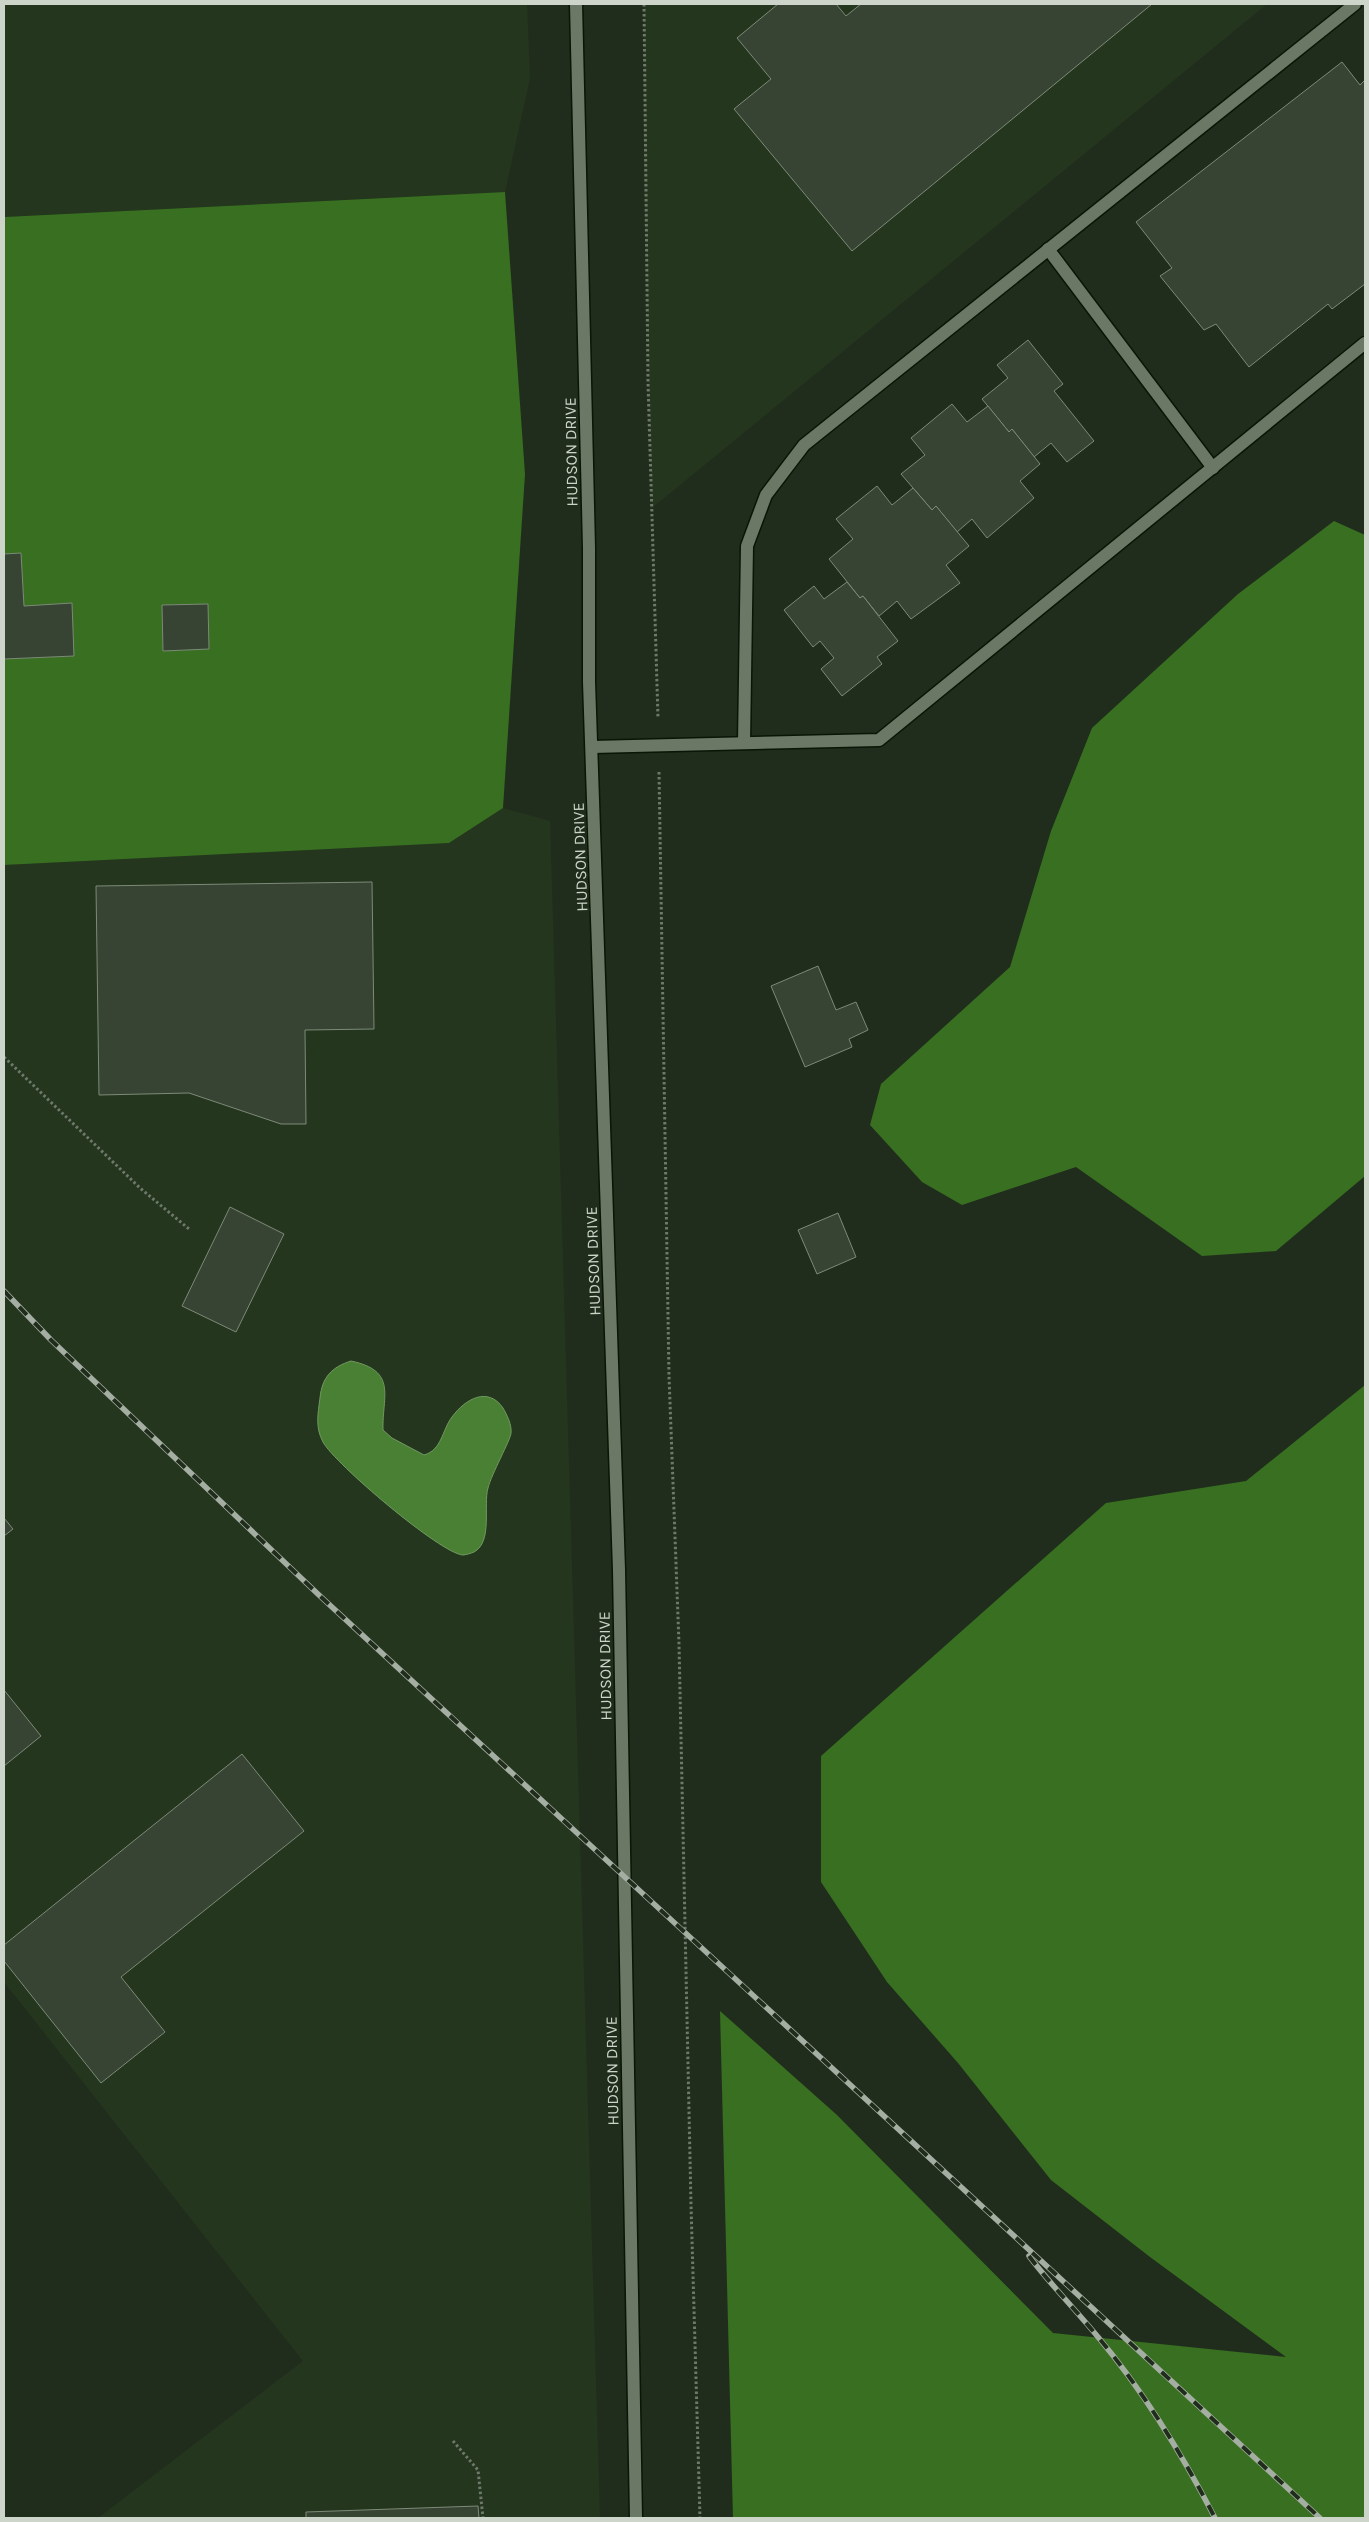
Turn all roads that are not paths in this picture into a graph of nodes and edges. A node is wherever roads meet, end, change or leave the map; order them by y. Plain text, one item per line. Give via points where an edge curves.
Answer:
1 (576, 4) edge
2 (1355, 4) edge
3 (1048, 249) junction
4 (1365, 343) edge
5 (1213, 468) junction
6 (744, 743) junction
7 (592, 747) junction
8 (636, 2518) edge

1 - 7 main road, HUDSON DRIVE
2 - 3 main road
3 - 5 main road
3 - 6 main road via 804,445 766,495 747,546
4 - 5 main road
5 - 6 main road via 878,740
6 - 7 main road
7 - 8 main road, HUDSON DRIVE via 619,1570

